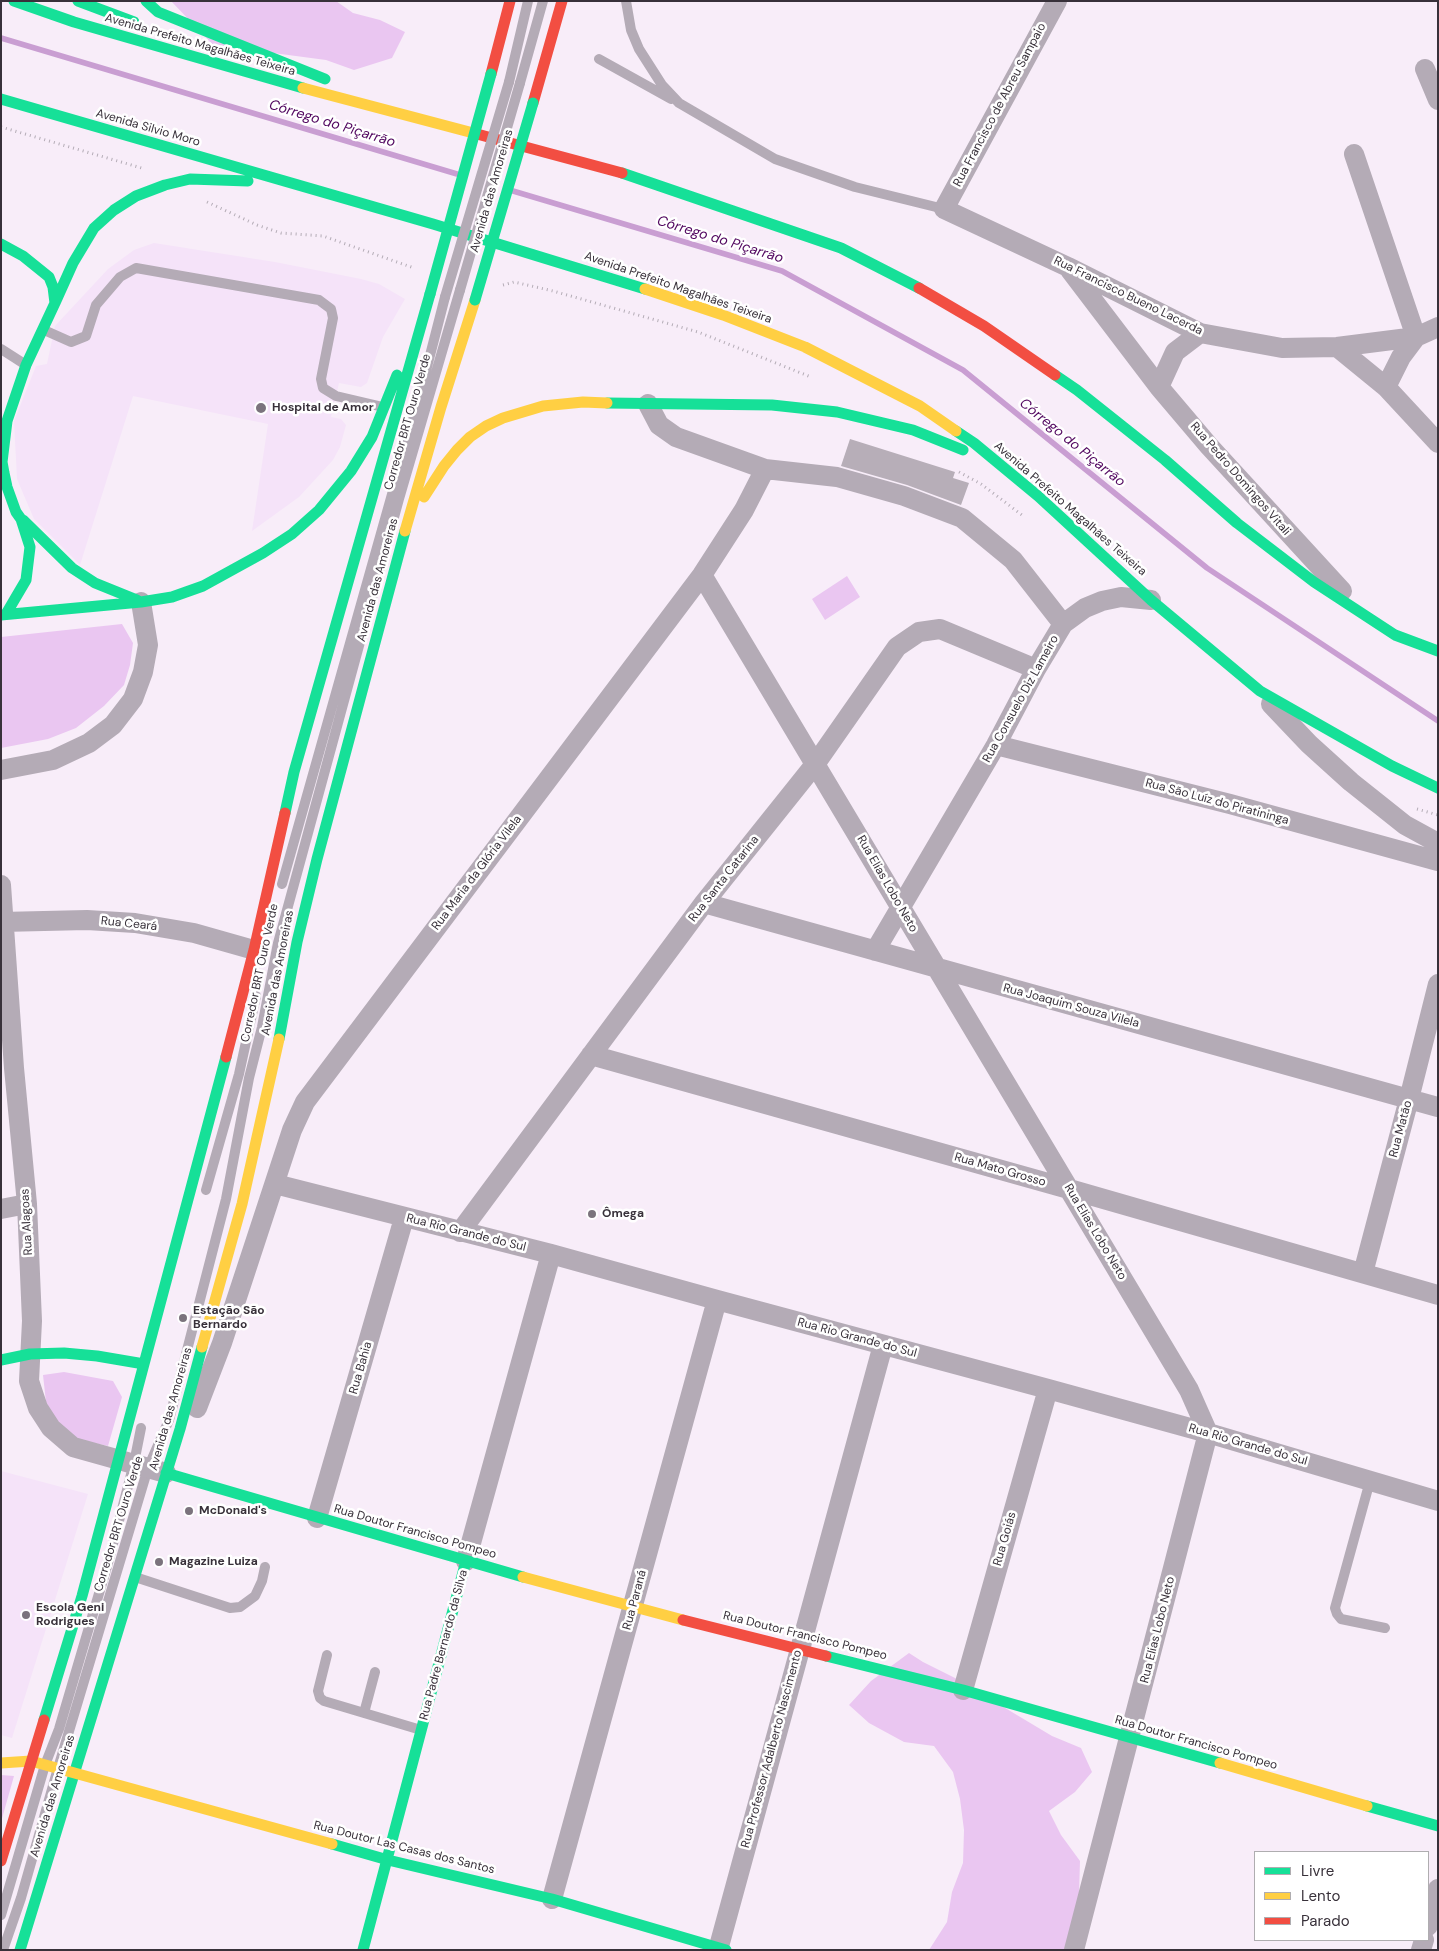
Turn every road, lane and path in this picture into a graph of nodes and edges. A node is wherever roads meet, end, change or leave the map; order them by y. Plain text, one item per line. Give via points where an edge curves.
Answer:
1 (14, 1) edge
2 (78, 1) edge
3 (146, 1) edge
4 (510, 1) edge
5 (528, 1) edge
6 (543, 1) edge
7 (562, 1) edge
8 (626, 1) edge
9 (1057, 1) edge
10 (143, 26) dead end
11 (198, 45) dead end
12 (598, 59) dead end
13 (1425, 69) dead end
14 (322, 94) junction
15 (1, 99) edge
16 (1438, 100) edge
17 (679, 103) junction
18 (445, 125) junction
19 (1354, 154) dead end
20 (286, 182) junction
21 (944, 209) junction
22 (1, 244) edge
23 (1068, 267) junction
24 (55, 303) junction
25 (1438, 327) edge
26 (418, 328) junction
27 (44, 330) junction
28 (1200, 333) junction
29 (1416, 337) junction
30 (1337, 346) junction
31 (1, 349) edge
32 (26, 365) junction
33 (1160, 387) junction
34 (1386, 387) junction
35 (648, 404) junction
36 (382, 407) junction
37 (4, 420) edge
38 (1438, 443) edge
39 (765, 469) junction
40 (1018, 480) junction
41 (21, 519) junction
42 (408, 521) junction
43 (702, 575) junction
44 (1151, 600) junction
45 (141, 602) junction
46 (4, 614) edge
47 (1370, 620) junction
48 (1063, 624) junction
49 (1396, 635) junction
50 (1438, 651) edge
51 (1415, 654) dead end
52 (1036, 670) junction
53 (1260, 691) junction
54 (996, 745) junction
55 (816, 763) junction
56 (1392, 766) junction
57 (1, 770) edge
58 (1438, 775) edge
59 (1438, 788) edge
60 (1438, 843) edge
61 (1438, 861) edge
62 (1, 885) edge
63 (280, 894) dead end
64 (704, 903) junction
65 (901, 909) junction
66 (3, 922) edge
67 (271, 930) dead end
68 (875, 951) junction
69 (259, 954) junction
70 (937, 969) junction
71 (1438, 984) edge
72 (258, 985) dead end
73 (591, 1055) junction
74 (8, 1069) edge
75 (1409, 1099) junction
76 (1438, 1107) edge
77 (275, 1184) junction
78 (1069, 1189) junction
79 (27, 1204) junction
80 (202, 1204) dead end
81 (1, 1209) edge
82 (404, 1218) junction
83 (460, 1232) junction
84 (551, 1254) junction
85 (1363, 1273) junction
86 (1438, 1295) edge
87 (717, 1300) junction
88 (883, 1345) junction
89 (30, 1354) junction
90 (1, 1360) edge
91 (144, 1364) junction
92 (1048, 1389) junction
93 (142, 1418) dead end
94 (180, 1429) junction
95 (1208, 1433) junction
96 (142, 1466) junction
97 (1370, 1481) junction
98 (1438, 1501) edge
99 (317, 1518) junction
100 (466, 1561) junction
101 (265, 1567) dead end
102 (134, 1577) junction
103 (633, 1607) junction
104 (1385, 1628) dead end
105 (799, 1649) junction
106 (327, 1655) dead end
107 (375, 1672) dead end
108 (963, 1690) junction
109 (364, 1713) junction
110 (422, 1730) junction
111 (1130, 1739) junction
112 (31, 1761) junction
113 (1, 1763) edge
114 (45, 1765) junction
115 (58, 1768) junction
116 (75, 1772) junction
117 (1438, 1826) edge
118 (2, 1858) edge
119 (388, 1860) junction
120 (1438, 1889) edge
121 (552, 1899) junction
122 (1, 1916) edge
123 (1429, 1922) edge
124 (721, 1949) edge
125 (3, 1950) edge
126 (20, 1950) edge
127 (363, 1950) edge
128 (1074, 1950) edge

1 - 14 main road, Avenida Prefeito Magalhães Teixeira via 74,22
2 - 10 main road, Avenida Prefeito Magalhães Teixeira
3 - 18 main road via 158,12
4 - 26 main road, Avenida das Amoreiras, bridge
5 - 63 lane, Corredor BRT Ouro Verde, bridge
6 - 96 lane, Corredor BRT Ouro Verde, bridge via 398,499 307,831 278,943 226,1199 169,1420
7 - 42 main road, Avenida das Amoreiras, bridge
8 - 17 lane via 639,49 662,85
9 - 21 street, Rua Francisco de Abreu Sampaio
11 - 14 main road, Avenida Prefeito Magalhães Teixeira via 301,82
12 - 17 lane
13 - 16 street
14 - 18 main road, Avenida Prefeito Magalhães Teixeira
15 - 20 main road, Avenida Silvio Moro
17 - 21 lane via 775,159 855,186
18 - 47 main road, Avenida Prefeito Magalhães Teixeira via 604,167 840,248 895,274 984,326 1077,390 1237,523
19 - 29 street
20 - 24 main road via 190,179 136,196 94,228
20 - 40 main road, Avenida Prefeito Magalhães Teixeira via 640,287 805,347 920,406 974,443
21 - 23 street, Rua Francisco Bueno Lacerda
22 - 24 main road via 29,260 49,277
23 - 28 street, Rua Francisco Bueno Lacerda
23 - 33 street, Rua Pedro Domingos Vitali
24 - 27 main road
25 - 29 street, Rua Francisco Bueno Lacerda
26 - 36 main road
26 - 69 main road, Avenida das Amoreiras via 294,772
27 - 32 main road
27 - 36 lane via 71,342 86,336 96,305 120,277 136,268 319,300 331,309 333,318 321,379 323,388 336,396
28 - 30 street, Rua Francisco Bueno Lacerda via 1282,348
28 - 33 street via 1176,352
29 - 30 street, Rua Francisco Bueno Lacerda
29 - 34 street
30 - 34 street
31 - 32 lane
32 - 37 main road
33 - 47 street, Rua Pedro Domingos Vitali via 1209,446
34 - 38 street
35 - 39 street, Rua Consuelo Diz Lameiro via 659,425 676,437
35 - 40 main road via 772,405 837,412 920,432 969,453
35 - 42 main road via 583,402 543,406 503,418 470,437 458,450
36 - 45 main road via 372,437 351,471 319,510 292,534 202,586 172,597
37 - 41 main road via 2,462 14,506
39 - 43 street via 744,510
39 - 48 street, Rua Consuelo Diz Lameiro via 837,477 904,496 962,518 1013,560
40 - 44 main road, Avenida Prefeito Magalhães Teixeira
41 - 45 main road via 72,568 95,583
41 - 46 main road via 30,547 29,568 26,580
42 - 94 main road, Avenida das Amoreiras via 317,859 242,1204
43 - 55 street, Rua Elias Lobo Neto
43 - 77 street, Rua Maria da Glória Vilela via 305,1102 292,1130
44 - 48 street via 1121,597 1102,600
44 - 53 main road, Avenida Prefeito Magalhães Teixeira
45 - 46 main road
45 - 57 street via 148,645 143,672 133,699 113,725 89,743 53,760
47 - 49 main road, Avenida Prefeito Magalhães Teixeira
48 - 52 street, Rua Consuelo Diz Lameiro
49 - 50 main road, Avenida Prefeito Magalhães Teixeira
49 - 51 main road
52 - 54 street, Rua Consuelo Diz Lameiro
52 - 55 street, Rua Santa Catarina via 940,629 918,632 897,647
53 - 56 main road, Avenida Prefeito Magalhães Teixeira
53 - 60 street via 1309,744 1352,782 1405,825
54 - 61 street, Rua São Luíz do Piratininga
54 - 65 street, Rua Consuelo Diz Lameiro
55 - 64 street, Rua Santa Catarina
55 - 65 street, Rua Elias Lobo Neto
56 - 58 main road
56 - 59 main road, Avenida Prefeito Magalhães Teixeira
62 - 66 street, Rua Alagoas
64 - 68 street, Rua Joaquim Souza Vilela
64 - 73 street, Rua Santa Catarina
65 - 68 street, Rua Consuelo Diz Lameiro
65 - 70 street, Rua Elias Lobo Neto
66 - 69 street, Rua Ceará via 87,920 135,923 194,933
66 - 74 street, Rua Alagoas
67 - 69 lane, Corredor BRT Ouro Verde
68 - 70 street, Rua Joaquim Souza Vilela
69 - 91 main road, Avenida das Amoreiras
70 - 75 street, Rua Joaquim Souza Vilela
70 - 78 street, Rua Elias Lobo Neto
71 - 75 street, Rua Matão
72 - 80 lane, Corredor BRT Ouro Verde via 239,1074
73 - 78 street, Rua Mato Grosso
73 - 83 street, Rua Santa Catarina
74 - 79 street, Rua Alagoas
75 - 76 street, Rua Joaquim Souza Vilela
75 - 85 street, Rua Matão
77 - 82 street, Rua Rio Grande do Sul
77 - 94 street, Rua Maria da Glória Vilela via 193,1418
78 - 85 street, Rua Mato Grosso
78 - 95 street, Rua Elias Lobo Neto via 1189,1390
79 - 81 street
79 - 89 street, Rua Alagoas via 32,1321
82 - 83 street, Rua Rio Grande do Sul
82 - 99 street, Rua Bahia
83 - 84 street, Rua Rio Grande do Sul
84 - 87 street, Rua Rio Grande do Sul
84 - 100 street, Rua Padre Bernardo da Silva
85 - 86 street, Rua Mato Grosso
87 - 88 street, Rua Rio Grande do Sul
87 - 103 street, Rua Paraná
88 - 92 street, Rua Rio Grande do Sul
88 - 105 street, Rua Professor Adalberto Nascimento
89 - 90 main road
89 - 91 main road via 64,1353
89 - 96 street, Rua Alagoas via 30,1381 38,1408 51,1428 73,1447
91 - 96 main road, Avenida das Amoreiras
92 - 95 street, Rua Rio Grande do Sul
92 - 108 street, Rua Goiás
93 - 96 lane, Corredor BRT Ouro Verde
94 - 96 main road, Avenida das Amoreiras
95 - 97 street, Rua Rio Grande do Sul
95 - 111 street, Rua Elias Lobo Neto
96 - 99 main road, Rua Doutor Francisco Pompeo
96 - 102 main road, Avenida das Amoreiras
96 - 112 main road, Avenida das Amoreiras via 82,1596
96 - 114 lane, Corredor BRT Ouro Verde
96 - 115 lane, Corredor BRT Ouro Verde
97 - 98 street, Rua Rio Grande do Sul
97 - 104 lane via 1336,1608 1341,1619
99 - 100 main road, Rua Doutor Francisco Pompeo
100 - 103 main road, Rua Doutor Francisco Pompeo
100 - 110 main road, Rua Padre Bernardo da Silva
101 - 102 lane via 254,1596 240,1607 230,1608
102 - 116 main road, Avenida das Amoreiras
103 - 105 main road, Rua Doutor Francisco Pompeo
103 - 121 street, Rua Paraná
105 - 108 main road, Rua Doutor Francisco Pompeo
105 - 124 street, Rua Professor Adalberto Nascimento
106 - 109 lane via 318,1691 320,1698
107 - 109 lane
108 - 111 main road, Rua Doutor Francisco Pompeo
109 - 110 lane
110 - 119 main road, Rua Padre Bernardo da Silva
111 - 117 main road, Rua Doutor Francisco Pompeo
111 - 128 street, Rua Elias Lobo Neto
112 - 113 main road, Rua Doutor Las Casas dos Santos
112 - 114 main road, Rua Doutor Las Casas dos Santos
112 - 118 main road, Avenida das Amoreiras
114 - 115 main road, Rua Doutor Las Casas dos Santos
114 - 122 lane, Corredor BRT Ouro Verde
115 - 116 main road, Rua Doutor Las Casas dos Santos
115 - 125 lane, Corredor BRT Ouro Verde
116 - 119 main road, Rua Doutor Las Casas dos Santos
116 - 126 main road, Avenida das Amoreiras
119 - 121 main road, Rua Doutor Las Casas dos Santos
119 - 127 main road, Rua Padre Bernardo da Silva
120 - 123 street
121 - 124 main road, Rua Doutor Las Casas dos Santos

